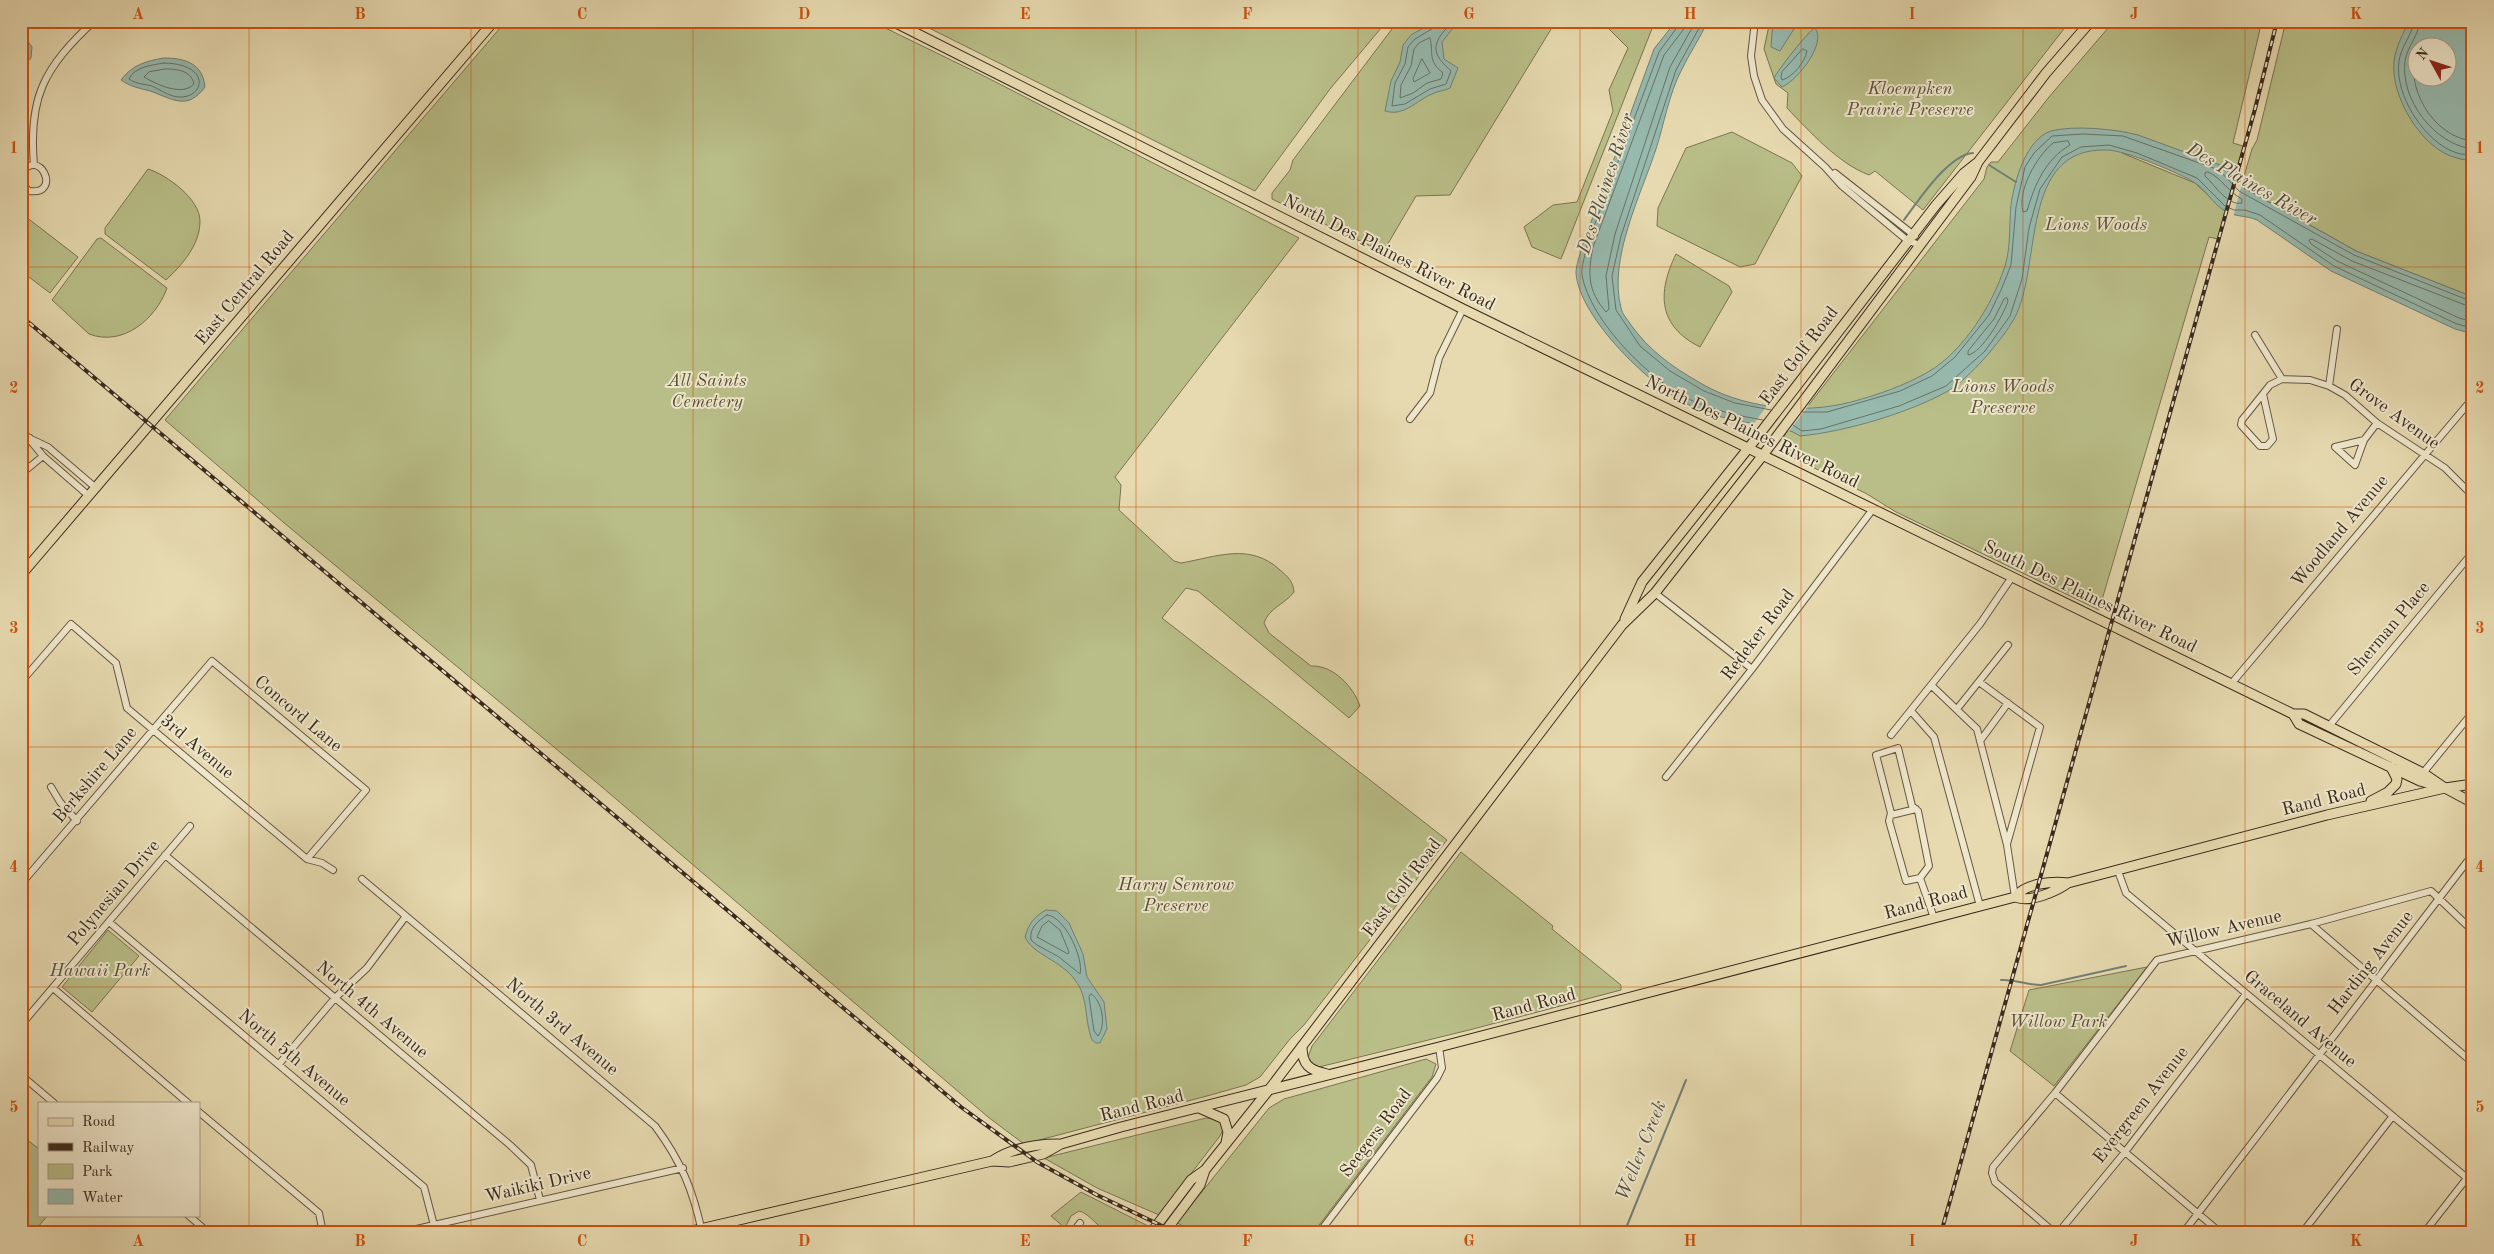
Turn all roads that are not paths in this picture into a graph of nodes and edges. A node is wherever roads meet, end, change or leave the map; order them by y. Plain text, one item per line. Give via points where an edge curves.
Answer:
1 (94, 21) edge
2 (494, 21) edge
3 (892, 21) edge
4 (1755, 21) edge
5 (2091, 21) edge
6 (1978, 162) junction
7 (34, 166) junction
8 (21, 174) edge
9 (21, 184) edge
10 (1911, 237) junction
11 (1921, 245) junction
12 (1463, 309) junction
13 (2337, 329) dead end
14 (2255, 335) dead end
15 (2282, 379) junction
16 (2329, 386) junction
17 (2263, 394) junction
18 (2473, 398) edge
19 (1410, 419) dead end
20 (2377, 423) junction
21 (21, 429) edge
22 (30, 438) junction
23 (2364, 440) junction
24 (1749, 448) junction
25 (21, 449) edge
26 (1763, 455) junction
27 (43, 456) junction
28 (2424, 456) junction
29 (21, 474) edge
30 (96, 488) junction
31 (89, 496) junction
32 (2473, 496) edge
33 (1873, 509) junction
34 (2473, 552) edge
35 (21, 575) edge
36 (2012, 577) junction
37 (1655, 594) junction
38 (1622, 625) junction
39 (2008, 645) dead end
40 (212, 661) joint
41 (1752, 668) junction
42 (21, 682) edge
43 (1979, 682) junction
44 (2230, 684) junction
45 (1931, 685) junction
46 (2008, 703) junction
47 (1957, 709) junction
48 (1911, 711) junction
49 (2473, 712) edge
50 (2293, 714) junction
51 (2329, 726) junction
52 (152, 730) junction
53 (1891, 735) dead end
54 (1980, 741) junction
55 (2391, 767) junction
56 (2423, 773) junction
57 (1666, 777) dead end
58 (2473, 784) edge
59 (51, 787) dead end
60 (2445, 788) junction
61 (2473, 803) edge
62 (2359, 807) junction
63 (1916, 810) junction
64 (1891, 815) junction
65 (76, 821) junction
66 (190, 826) dead end
67 (2007, 845) junction
68 (2473, 854) edge
69 (165, 855) junction
70 (307, 859) junction
71 (333, 870) dead end
72 (2118, 871) junction
73 (1920, 878) junction
74 (362, 879) dead end
75 (21, 884) edge
76 (2015, 896) junction
77 (2440, 898) junction
78 (1980, 906) junction
79 (406, 916) junction
80 (1934, 918) junction
81 (109, 922) junction
82 (2311, 924) junction
83 (2473, 932) edge
84 (2195, 951) junction
85 (2376, 982) junction
86 (52, 988) junction
87 (2246, 994) junction
88 (335, 998) junction
89 (21, 1025) edge
90 (1302, 1046) junction
91 (1439, 1047) junction
92 (2318, 1054) junction
93 (2473, 1063) edge
94 (279, 1064) junction
95 (21, 1075) edge
96 (1330, 1075) junction
97 (1268, 1091) junction
98 (2054, 1093) junction
99 (53, 1102) edge
100 (187, 1102) edge
101 (1199, 1108) junction
102 (200, 1113) edge
103 (2392, 1117) junction
104 (1226, 1143) junction
105 (2125, 1152) junction
106 (683, 1168) junction
107 (1205, 1170) junction
108 (2467, 1178) junction
109 (2473, 1183) edge
110 (540, 1200) junction
111 (2198, 1213) junction
112 (189, 1216) edge
113 (1080, 1222) dead end
114 (435, 1224) junction
115 (702, 1231) edge
116 (209, 1233) edge
117 (323, 1233) edge
118 (399, 1233) edge
119 (436, 1233) edge
120 (683, 1233) edge
121 (1072, 1233) edge
122 (1151, 1233) edge
123 (1164, 1233) edge
124 (1319, 1233) edge
125 (2056, 1233) edge
126 (2183, 1233) edge
127 (2221, 1233) edge
128 (2302, 1233) edge
129 (2424, 1233) edge

1 - 7 street via 53,66 41,88 35,108
2 - 30 main road, East Central Road
3 - 12 main road, North Des Plaines River Road
4 - 10 street via 1751,56 1762,100 1783,129
5 - 6 main road, East Golf Road via 2046,73
6 - 10 main road, East Golf Road via 1964,173
6 - 11 main road, East Golf Road via 1971,177
7 - 8 street
7 - 9 street via 45,172 45,185 34,192
10 - 11 street
10 - 24 main road, East Golf Road
11 - 26 main road, East Golf Road
12 - 19 street via 1439,358 1430,393
12 - 24 main road, North Des Plaines River Road
13 - 16 street
14 - 15 street
15 - 16 street, Grove Avenue via 2310,380
15 - 17 street via 2270,385
16 - 20 street, Grove Avenue via 2345,395
17 - 17 street via 2273,439 2264,447 2241,425
18 - 28 street, Woodland Avenue
20 - 23 street
20 - 28 street, Grove Avenue
21 - 22 street
22 - 25 street
22 - 27 street
22 - 30 street via 48,446
23 - 23 street via 2355,465 2335,448 2354,443
24 - 26 main road, North Des Plaines River Road
24 - 38 main road, East Golf Road via 1642,582
26 - 33 main road, North Des Plaines River Road
26 - 37 main road, East Golf Road
27 - 29 street
27 - 31 street
28 - 32 street, Grove Avenue via 2445,468
28 - 44 street, Woodland Avenue
30 - 31 main road, East Central Road
31 - 35 main road, East Central Road
33 - 36 main road, South Des Plaines River Road
33 - 41 street, Redeker Road
34 - 51 street, Sherman Place
36 - 44 main road, South Des Plaines River Road
36 - 45 street via 1980,624
37 - 38 main road, East Golf Road
37 - 41 street
38 - 90 main road, East Golf Road
39 - 43 street
40 - 52 street, Berkshire Lane
40 - 70 street, Concord Lane via 366,790
41 - 57 street, Redeker Road
42 - 52 street, 3rd Avenue via 71,624 116,663 127,708
43 - 46 street
43 - 47 street
44 - 50 main road, South Des Plaines River Road
45 - 47 street
45 - 48 street
46 - 54 street
46 - 67 street via 2040,727
47 - 54 street via 1977,729
48 - 53 street
48 - 78 street via 1934,737
49 - 56 street
50 - 51 main road, South Des Plaines River Road via 2304,714
50 - 55 main road, South Des Plaines River Road via 2299,724
51 - 56 main road, South Des Plaines River Road
52 - 65 street, Berkshire Lane
52 - 70 street, 3rd Avenue
54 - 67 street
55 - 60 main road, South Des Plaines River Road via 2420,781
55 - 62 main road via 2396,784 2388,792
56 - 60 main road, South Des Plaines River Road
58 - 60 main road, Rand Road
59 - 65 street
60 - 61 main road, South Des Plaines River Road
60 - 62 main road, Rand Road
62 - 72 main road, Rand Road
63 - 64 street
63 - 64 street via 1912,806 1898,748 1876,755
63 - 73 street via 1929,866
64 - 73 street via 1889,821 1906,881
65 - 75 street, Berkshire Lane
66 - 69 street, Polynesian Drive
67 - 76 street
68 - 77 street, Harding Avenue
69 - 81 street, Polynesian Drive
69 - 88 street, North 4th Avenue
70 - 71 street, 3rd Avenue
72 - 76 main road, Rand Road via 2068,883 2058,890 2022,900
72 - 84 street, Graceland Avenue via 2126,893
73 - 80 street
74 - 79 street, North 3rd Avenue
76 - 78 main road, Rand Road
77 - 82 street, Willow Avenue via 2430,891
77 - 83 street
77 - 85 street, Harding Avenue
78 - 80 main road, Rand Road
79 - 88 street via 367,968
79 - 106 street, North 3rd Avenue via 655,1126
80 - 91 main road, Rand Road
81 - 86 street, Polynesian Drive
81 - 94 street, North 5th Avenue
82 - 84 street, Willow Avenue
82 - 85 street
84 - 87 street, Graceland Avenue
84 - 98 street, Willow Avenue via 2157,960
85 - 92 street, Harding Avenue
85 - 93 street
86 - 89 street, Polynesian Drive
86 - 100 street
87 - 92 street, Graceland Avenue
87 - 105 street, Evergreen Avenue
88 - 94 street
88 - 110 street, North 4th Avenue via 531,1165
90 - 96 main road via 1306,1066
90 - 97 main road, East Golf Road
91 - 96 main road, Rand Road
91 - 124 street, Seegers Road via 1442,1068 1437,1078
92 - 103 street, Graceland Avenue
92 - 111 street, Harding Avenue
94 - 114 street, North 5th Avenue via 424,1187
95 - 99 street
96 - 97 main road, Rand Road
97 - 101 main road, Rand Road
97 - 104 main road, East Golf Road
98 - 105 street
98 - 125 street, Willow Avenue via 1996,1163 1992,1173 1995,1182
101 - 104 main road via 1224,1119 1228,1132
101 - 115 main road, Rand Road via 1061,1144 1042,1154 1009,1162 987,1162
102 - 117 street via 319,1213
103 - 108 street, Graceland Avenue
103 - 128 street
104 - 107 main road, East Golf Road
105 - 111 street
105 - 125 street, Evergreen Avenue
106 - 110 street, Waikiki Drive
106 - 115 street, North 3rd Avenue
107 - 122 main road, East Golf Road via 1191,1180
107 - 123 main road, East Golf Road via 1200,1186
108 - 109 street, Graceland Avenue
108 - 129 street
110 - 114 street, Waikiki Drive
111 - 126 street, Harding Avenue
111 - 127 street
112 - 116 street
113 - 121 street
114 - 118 street, Waikiki Drive
114 - 119 street, North 5th Avenue
115 - 120 main road, Rand Road

